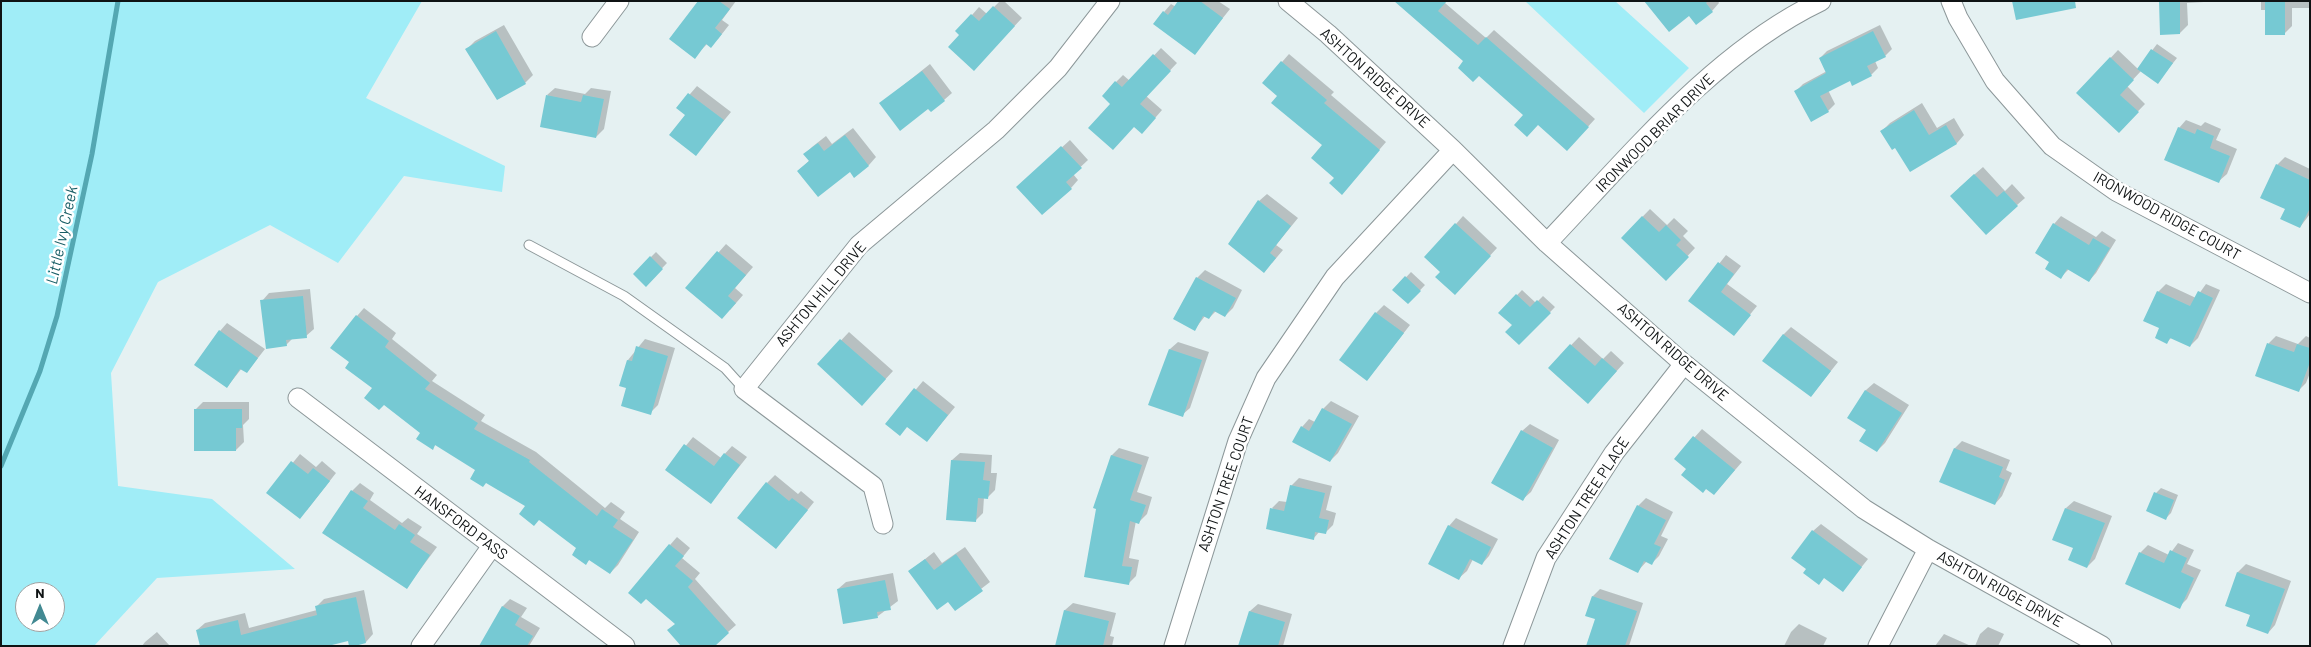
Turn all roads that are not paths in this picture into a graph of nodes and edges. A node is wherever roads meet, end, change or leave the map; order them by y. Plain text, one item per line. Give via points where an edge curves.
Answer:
1 (619, 1) edge
2 (1110, 1) edge
3 (1288, 1) edge
4 (1821, 1) edge
5 (1951, 1) edge
6 (592, 37) dead end
7 (1453, 150) junction
8 (1547, 243) junction
9 (529, 245) dead end
10 (2310, 293) edge
11 (1684, 364) junction
12 (744, 389) junction
13 (298, 398) dead end
14 (883, 524) dead end
15 (492, 546) junction
16 (1928, 549) junction
17 (421, 646) edge
18 (625, 646) edge
19 (1174, 646) edge
20 (1513, 646) edge
21 (1878, 646) edge
22 (2102, 646) edge

1 - 6 street
2 - 12 street, ASHTON HILL DRIVE via 1058,68 996,130 859,245
3 - 7 street, ASHTON RIDGE DRIVE
4 - 8 street, IRONWOOD BRIAR DRIVE via 1735,55 1672,112
5 - 10 street, IRONWOOD RIDGE COURT via 1995,81 2052,146 2116,191
7 - 8 street, ASHTON RIDGE DRIVE
7 - 19 street, ASHTON TREE COURT via 1334,276 1266,378 1238,441
8 - 11 street, ASHTON RIDGE DRIVE
9 - 12 lane via 624,296 725,368
11 - 16 street, ASHTON RIDGE DRIVE via 1864,509
11 - 20 street, ASHTON TREE PLACE via 1614,453 1546,558
12 - 14 street via 873,486
13 - 15 street, HANSFORD PASS
15 - 17 street
15 - 18 street, HANSFORD PASS
16 - 21 street
16 - 22 street, ASHTON RIDGE DRIVE

